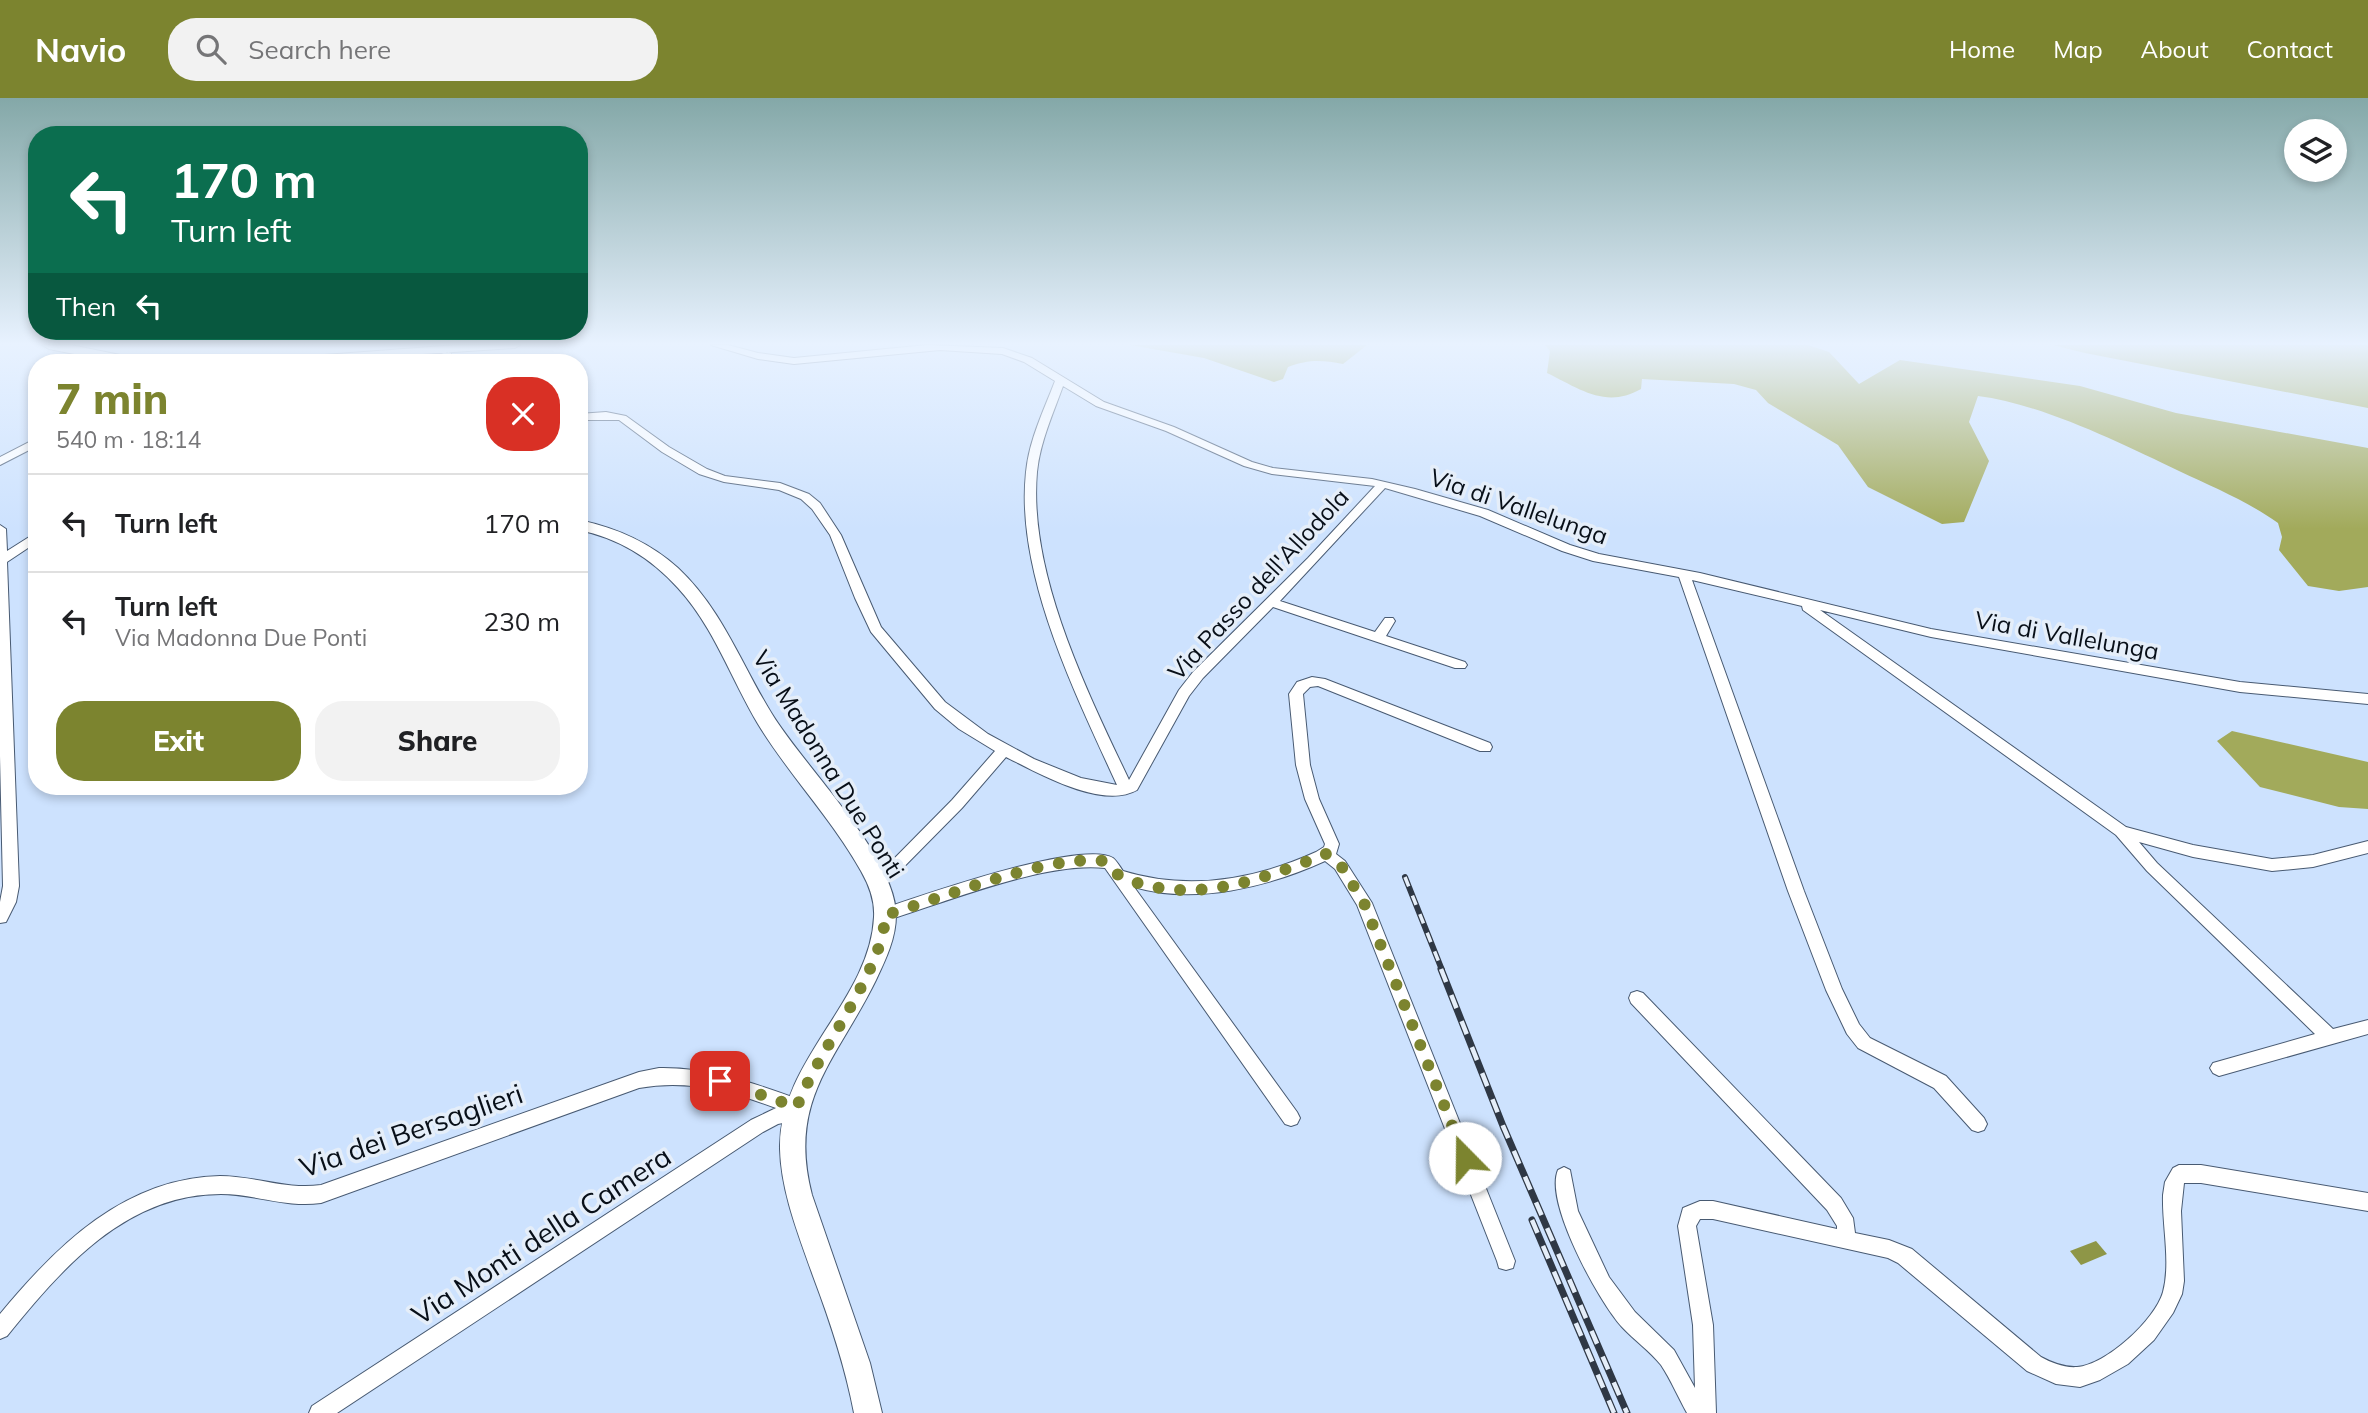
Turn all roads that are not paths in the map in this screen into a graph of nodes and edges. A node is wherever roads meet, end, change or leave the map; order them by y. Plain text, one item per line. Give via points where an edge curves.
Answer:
1 (1051, 406) edge
2 (1107, 406) edge
3 (588, 417) edge
4 (28, 447) edge
5 (0, 462) edge
6 (1383, 484) junction
7 (588, 528) edge
8 (0, 529) edge
9 (28, 542) edge
10 (1, 560) edge
11 (1684, 574) junction
12 (1, 585) edge
13 (1271, 602) junction
14 (1800, 602) junction
15 (1390, 621) dead end
16 (1378, 638) junction
17 (1460, 664) dead end
18 (2368, 699) edge
19 (1485, 747) dead end
20 (1005, 748) junction
21 (1126, 789) junction
22 (2121, 831) junction
23 (2368, 847) edge
24 (1326, 854) junction
25 (1120, 876) junction
26 (878, 884) junction
27 (885, 915) junction
28 (0, 917) edge
29 (1637, 998) dead end
30 (2368, 1027) edge
31 (2330, 1037) junction
32 (2219, 1068) dead end
33 (797, 1110) junction
34 (1291, 1118) dead end
35 (1978, 1124) dead end
36 (1564, 1176) dead end
37 (2368, 1202) edge
38 (1846, 1240) junction
39 (1506, 1261) dead end
40 (0, 1329) edge
41 (319, 1413) edge
42 (867, 1413) edge
43 (1699, 1413) edge
44 (1706, 1413) edge

1 - 21 street via 1033,462 1035,539 1062,648
2 - 6 street, Via di Vallelunga via 1256,467
3 - 20 street via 623,418 707,473 805,495 837,537 881,636 942,708
4 - 5 street
6 - 11 street, Via di Vallelunga via 1493,516 1585,554
6 - 13 street, Via Passo dell'Allodola
7 - 26 main road, Via Madonna Due Ponti via 638,544 688,589 712,622 765,720
8 - 10 street
9 - 10 street
10 - 12 street
11 - 14 street, Via di Vallelunga
11 - 35 street via 1801,903 1853,1029 1864,1043 1940,1082
12 - 28 street via 10,886
13 - 16 street
13 - 21 street, Via Passo dell'Allodola via 1192,682 1136,781
14 - 18 street, Via di Vallelunga via 1931,633 2217,683
14 - 22 street
15 - 16 street
16 - 17 street
19 - 24 street via 1320,682 1301,686 1296,694 1299,741 1310,791 1332,844
20 - 21 street via 1065,777 1110,791
20 - 26 street
22 - 23 street via 2193,851 2272,865 2313,862
22 - 31 street via 2157,872
24 - 25 street via 1252,880 1205,889 1166,889
24 - 39 street via 1340,864 1364,903
25 - 27 street via 1100,860 1047,867
25 - 34 street
26 - 27 main road, Via Madonna Due Ponti
27 - 33 main road, Via Madonna Due Ponti via 879,947 813,1070
29 - 38 street via 1834,1204 1846,1224
30 - 31 street
31 - 32 street
33 - 40 street, Via dei Bersaglieri via 701,1076 666,1074 321,1194 294,1198 217,1185 172,1193 134,1206 90,1232
33 - 41 street, Via Monti della Camera via 757,1126
33 - 42 main road, Via Madonna Due Ponti via 792,1136 794,1173 857,1368
36 - 43 street via 1569,1212 1602,1284 1621,1311 1667,1357
37 - 38 street via 2179,1174 2171,1195 2176,1275 2166,1309 2127,1351 2078,1377 2057,1375 2034,1364 1909,1258
38 - 44 street via 1713,1210 1690,1214 1686,1222 1703,1325

